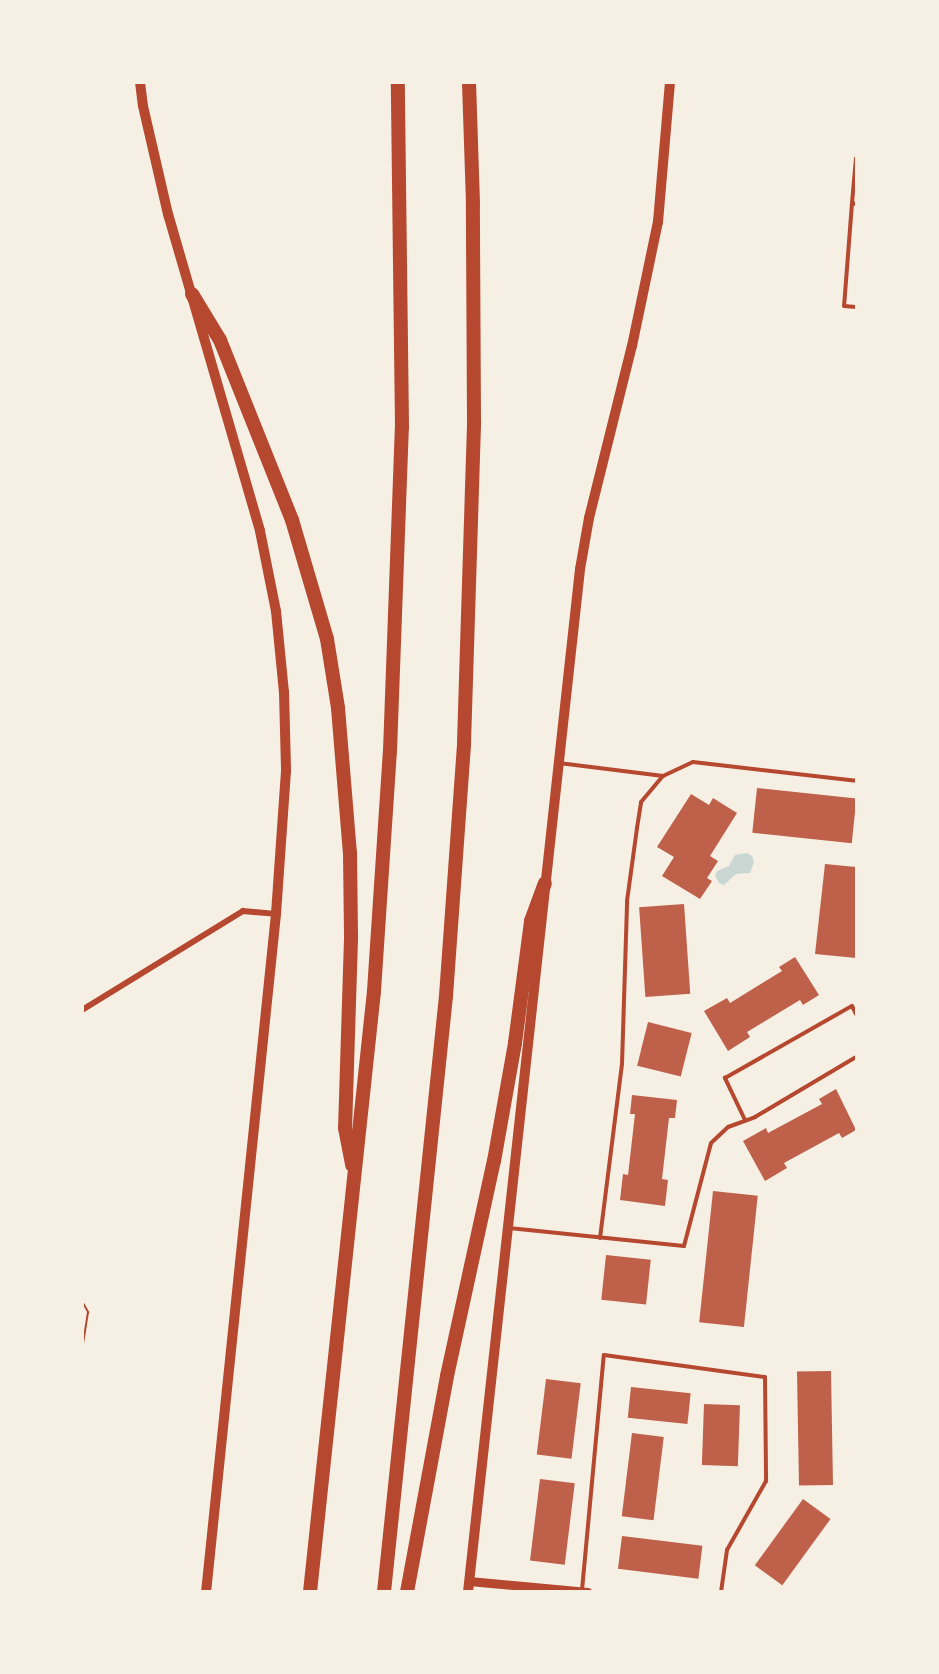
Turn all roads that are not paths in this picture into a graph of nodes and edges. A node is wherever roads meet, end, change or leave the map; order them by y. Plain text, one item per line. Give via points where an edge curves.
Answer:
1 (140, 82) edge
2 (398, 82) edge
3 (469, 82) edge
4 (670, 82) edge
5 (856, 152) edge
6 (856, 158) edge
7 (854, 203) edge
8 (192, 294) junction
9 (856, 307) edge
10 (558, 763) junction
11 (663, 776) junction
12 (856, 781) edge
13 (545, 883) junction
14 (276, 914) junction
15 (82, 1010) edge
16 (856, 1014) edge
17 (856, 1057) edge
18 (745, 1120) junction
19 (355, 1179) junction
20 (507, 1228) junction
21 (600, 1238) junction
22 (469, 1586) edge
23 (582, 1591) edge
24 (206, 1592) edge
25 (310, 1592) edge
26 (384, 1592) edge
27 (407, 1592) edge
28 (587, 1592) edge
29 (721, 1592) edge

1 - 8 main road via 168,214
2 - 19 highway via 402,427 396,621 384,857
3 - 26 highway via 474,421 464,743 446,996
4 - 10 main road via 660,211 632,346 589,518
5 - 6 lane
6 - 7 lane
7 - 9 lane via 844,306
8 - 14 main road via 260,531 276,611 286,771
8 - 19 highway via 220,340 288,510 327,639 338,708 349,841 351,939 345,1128
10 - 11 lane
10 - 13 main road
11 - 12 lane via 693,762
11 - 21 lane via 641,802 627,901 622,1064
13 - 20 main road
13 - 27 highway via 531,921 494,1161 447,1376
14 - 15 street via 243,911
14 - 24 main road
16 - 18 lane via 852,1006 725,1078
17 - 18 lane
18 - 21 lane via 728,1127 711,1143 684,1246
19 - 25 highway
20 - 21 lane
20 - 22 main road
22 - 23 street
23 - 28 street
23 - 29 lane via 604,1355 765,1377 766,1481 727,1550

